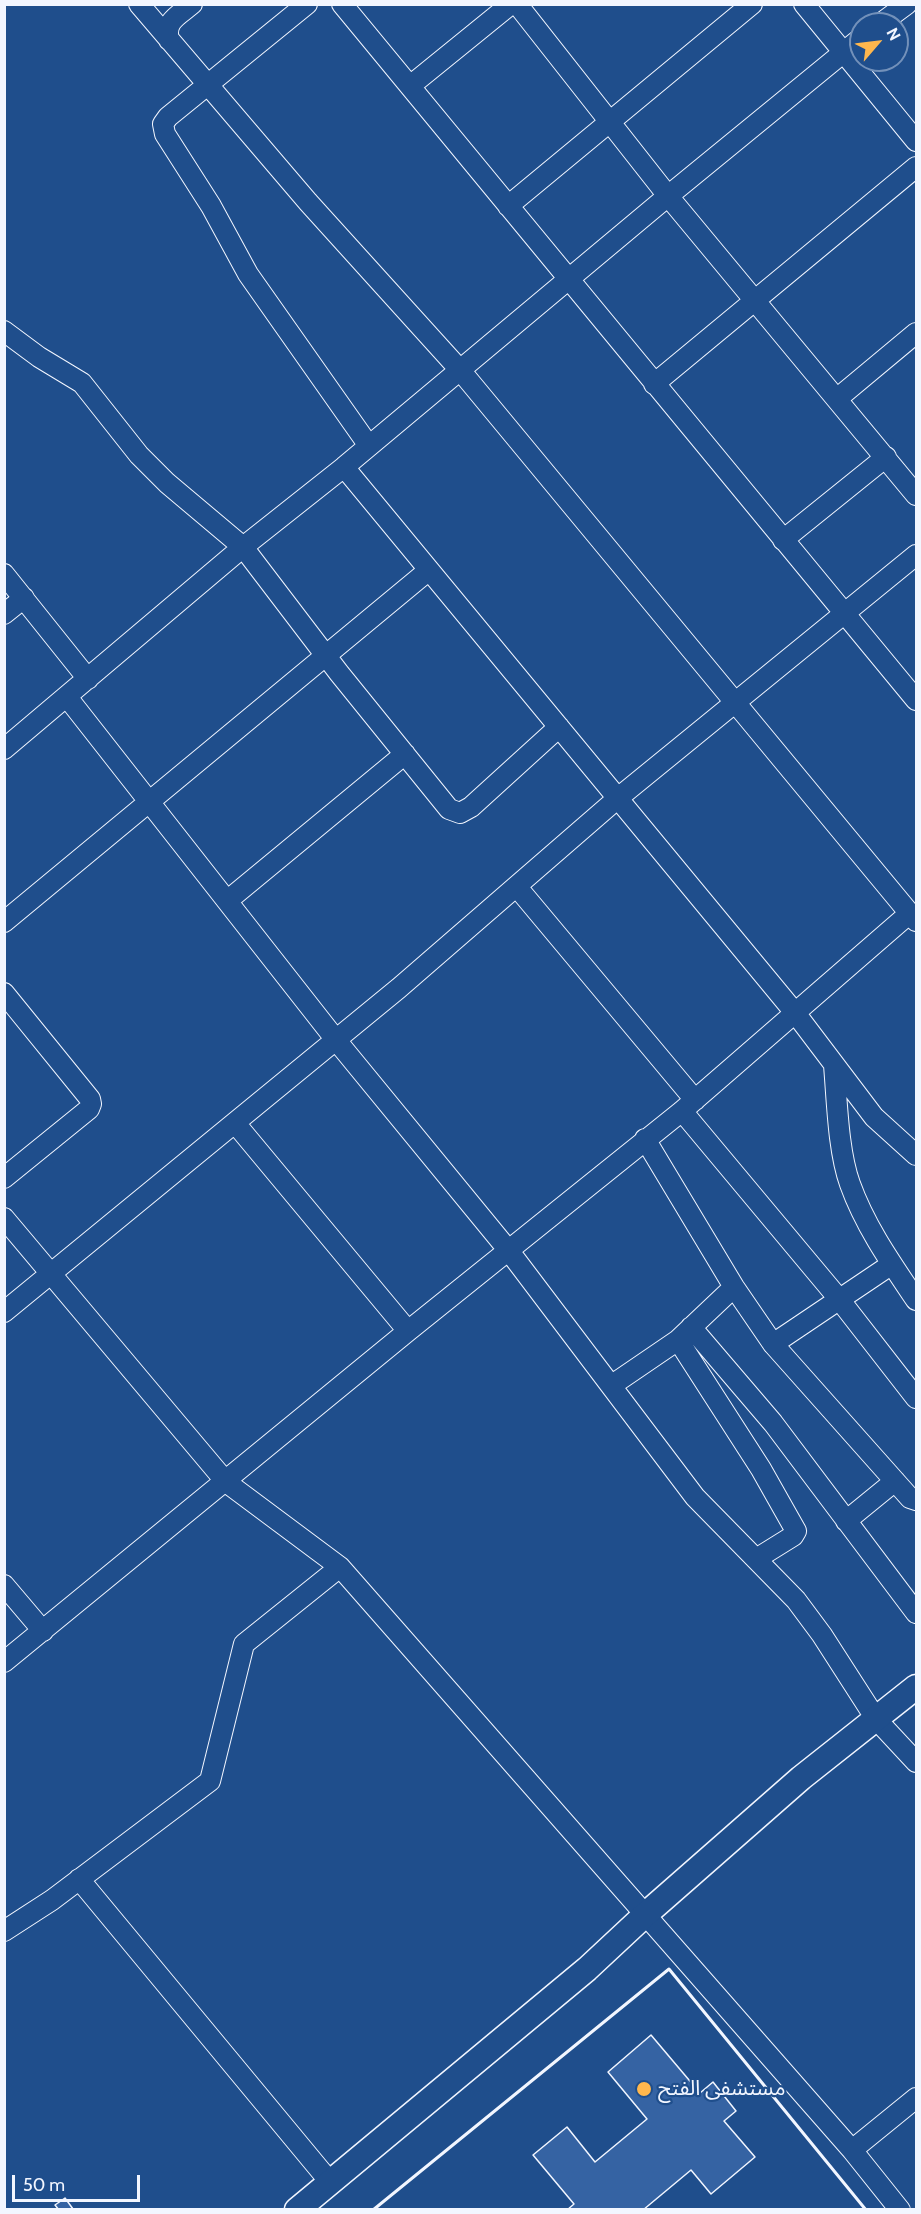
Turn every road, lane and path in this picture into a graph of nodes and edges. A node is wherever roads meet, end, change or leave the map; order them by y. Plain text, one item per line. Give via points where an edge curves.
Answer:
1 (139, 4) edge
2 (192, 4) edge
3 (307, 4) edge
4 (342, 4) edge
5 (511, 4) edge
6 (517, 4) edge
7 (752, 4) edge
8 (804, 4) edge
9 (169, 40) junction
10 (849, 47) edge
11 (843, 52) junction
12 (209, 85) junction
13 (410, 86) junction
14 (608, 122) junction
15 (916, 141) edge
16 (916, 167) edge
17 (668, 196) junction
18 (508, 206) junction
19 (569, 279) junction
20 (757, 301) junction
21 (4, 332) edge
22 (916, 333) edge
23 (460, 370) junction
24 (654, 384) junction
25 (838, 398) junction
26 (369, 446) junction
27 (886, 456) junction
28 (344, 467) junction
29 (916, 495) edge
30 (783, 540) junction
31 (243, 547) junction
32 (916, 555) edge
33 (429, 570) junction
34 (4, 574) edge
35 (24, 598) junction
36 (845, 613) junction
37 (4, 614) edge
38 (325, 655) junction
39 (88, 679) junction
40 (67, 697) junction
41 (916, 700) edge
42 (736, 704) junction
43 (559, 727) junction
44 (4, 749) edge
45 (405, 754) junction
46 (618, 798) junction
47 (149, 801) junction
48 (517, 887) junction
49 (227, 901) junction
50 (913, 917) edge
51 (4, 922) edge
52 (4, 993) edge
53 (796, 1014) junction
54 (336, 1040) junction
55 (834, 1065) junction
56 (689, 1105) junction
57 (235, 1123) junction
58 (645, 1139) junction
59 (916, 1155) edge
60 (4, 1178) edge
61 (4, 1218) edge
62 (509, 1251) junction
63 (892, 1264) junction
64 (52, 1273) junction
65 (734, 1287) junction
66 (838, 1299) junction
67 (916, 1300) edge
68 (4, 1312) edge
69 (408, 1331) junction
70 (685, 1333) junction
71 (773, 1344) junction
72 (612, 1385) junction
73 (916, 1398) edge
74 (895, 1481) junction
75 (226, 1482) junction
76 (916, 1500) edge
77 (846, 1521) junction
78 (756, 1559) junction
79 (340, 1567) junction
80 (4, 1585) edge
81 (916, 1613) edge
82 (43, 1631) junction
83 (4, 1662) edge
84 (916, 1687) edge
85 (876, 1719) junction
86 (916, 1762) edge
87 (79, 1879) junction
88 (646, 1914) junction
89 (4, 1931) edge
90 (916, 2098) edge
91 (852, 2150) junction
92 (330, 2182) junction
93 (297, 2210) edge
94 (900, 2210) edge

1 - 9 street
2 - 9 street via 170,22
3 - 12 street
4 - 13 street
5 - 13 street
6 - 14 street
7 - 14 street
8 - 11 street
9 - 12 street
10 - 11 street
11 - 15 street
11 - 17 street
12 - 23 street via 308,202
12 - 26 street via 168,117 163,124 165,134 248,274
13 - 18 street
14 - 17 street
14 - 18 street
16 - 20 street
17 - 19 street
17 - 20 street
18 - 19 street
19 - 23 street
19 - 24 street
20 - 24 street
20 - 25 street
21 - 31 street via 82,383 139,455
22 - 25 street
23 - 26 street
23 - 42 street
24 - 30 street
25 - 27 street
26 - 28 street
27 - 29 street
27 - 30 street
28 - 31 street
28 - 33 street
30 - 36 street
31 - 38 street
31 - 39 street
32 - 36 street
33 - 38 street
33 - 43 street
34 - 35 street
35 - 37 street
35 - 39 street
36 - 41 street
36 - 42 street
38 - 45 street
38 - 47 street
39 - 40 street
40 - 44 street
40 - 47 street
42 - 46 street
42 - 50 street
43 - 45 street via 460,813 449,809
43 - 46 street
45 - 49 street
46 - 48 street
46 - 53 street
47 - 49 street
47 - 51 street
48 - 54 street
48 - 56 street
49 - 54 street
50 - 53 street
52 - 60 street via 91,1104
53 - 55 street
53 - 56 street
54 - 57 street
54 - 62 street
55 - 59 street via 874,1117
55 - 63 street via 840,1134 850,1182 873,1234
56 - 58 street
56 - 66 street
57 - 64 street
57 - 69 street
58 - 62 street
58 - 65 street
61 - 64 street
62 - 69 street
62 - 72 street
63 - 66 street
63 - 67 street
64 - 68 street
64 - 75 street
65 - 70 street
65 - 71 street
66 - 71 street
66 - 73 street
69 - 75 street
70 - 72 street
70 - 77 street via 773,1423
70 - 78 street via 796,1531
71 - 74 street
72 - 78 street via 695,1497
74 - 76 street
74 - 77 street
75 - 79 street
75 - 82 street
77 - 81 street
78 - 85 street via 796,1600
79 - 87 street via 244,1644 210,1781
79 - 88 street
80 - 82 street
82 - 83 street
84 - 85 main road
85 - 86 street
85 - 88 main road via 801,1778
87 - 89 street
87 - 92 street
88 - 91 street
88 - 92 main road via 587,1969
90 - 91 street
91 - 94 street
92 - 93 main road

